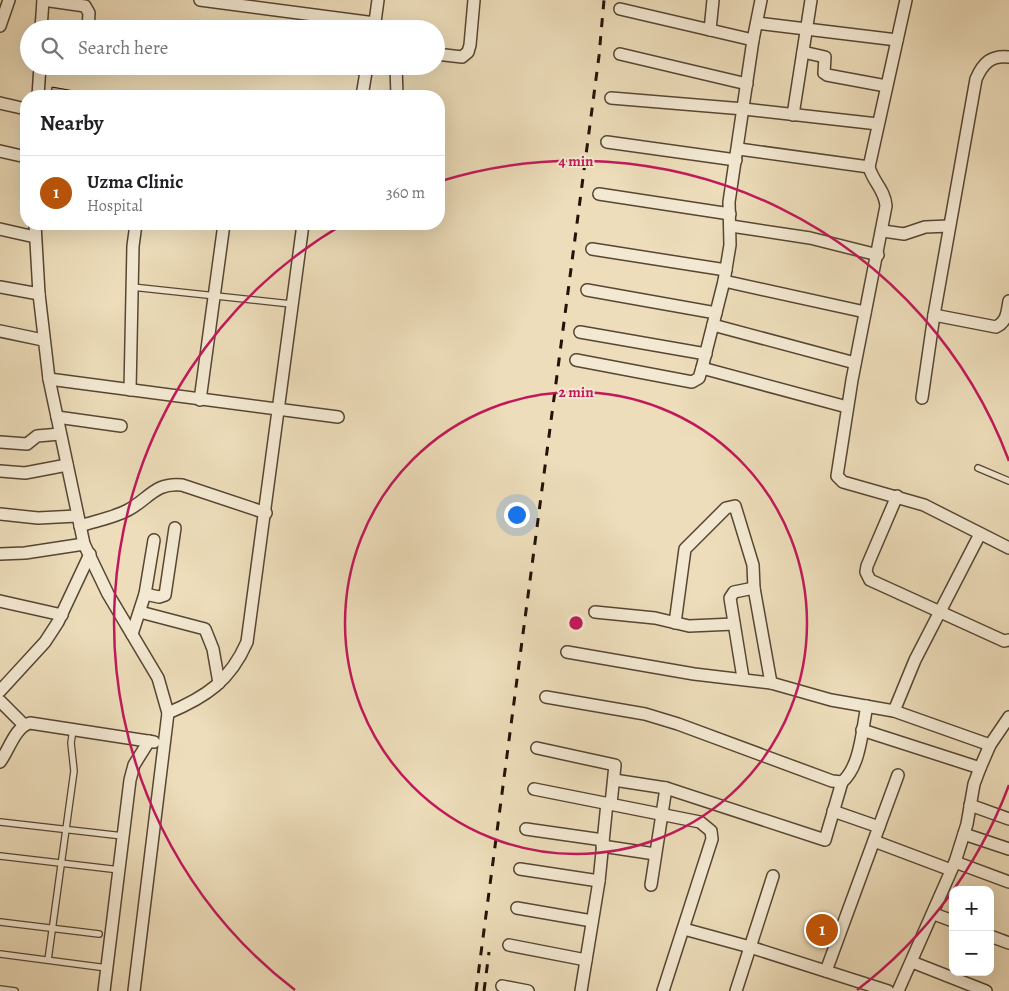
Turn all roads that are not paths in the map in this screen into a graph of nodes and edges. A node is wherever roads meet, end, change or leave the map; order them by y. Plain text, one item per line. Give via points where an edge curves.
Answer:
1 (9, 0) edge
2 (43, 0) edge
3 (200, 0) edge
4 (378, 0) edge
5 (474, 0) edge
6 (713, 0) edge
7 (761, 0) edge
8 (811, 0) edge
9 (906, 0) edge
10 (620, 9) dead end
11 (42, 20) edge
12 (89, 20) edge
13 (330, 20) edge
14 (377, 20) edge
15 (757, 23) junction
16 (0, 26) edge
17 (807, 28) junction
18 (710, 30) junction
19 (753, 40) junction
20 (897, 40) junction
21 (803, 52) junction
22 (620, 54) dead end
23 (445, 55) edge
24 (1009, 57) edge
25 (39, 75) edge
26 (366, 75) edge
27 (396, 75) edge
28 (747, 84) junction
29 (886, 86) junction
30 (38, 90) edge
31 (363, 90) edge
32 (397, 90) edge
33 (611, 98) dead end
34 (0, 103) edge
35 (20, 108) edge
36 (744, 109) junction
37 (793, 114) junction
38 (878, 124) junction
39 (607, 142) dead end
40 (739, 148) junction
41 (0, 151) edge
42 (20, 156) edge
43 (736, 160) junction
44 (869, 167) junction
45 (598, 194) dead end
46 (730, 220) junction
47 (949, 226) junction
48 (0, 229) edge
49 (35, 230) edge
50 (136, 230) edge
51 (223, 230) edge
52 (302, 230) edge
53 (883, 231) junction
54 (35, 237) junction
55 (592, 248) dead end
56 (878, 255) junction
57 (725, 276) junction
58 (0, 287) edge
59 (132, 287) junction
60 (587, 290) dead end
61 (39, 294) junction
62 (214, 296) junction
63 (1009, 301) edge
64 (291, 304) junction
65 (865, 312) junction
66 (716, 313) junction
67 (934, 315) junction
68 (713, 325) junction
69 (0, 330) edge
70 (580, 332) dead end
71 (44, 340) junction
72 (706, 354) junction
73 (576, 360) dead end
74 (855, 363) junction
75 (702, 368) junction
76 (49, 380) junction
77 (130, 390) junction
78 (922, 398) dead end
79 (200, 400) junction
80 (847, 407) junction
81 (279, 409) junction
82 (57, 417) junction
83 (338, 417) dead end
84 (121, 426) dead end
85 (60, 434) junction
86 (0, 442) edge
87 (66, 466) junction
88 (978, 468) dead end
89 (0, 471) edge
90 (1009, 481) edge
91 (897, 496) junction
92 (266, 513) junction
93 (0, 514) edge
94 (79, 521) junction
95 (175, 528) dead end
96 (980, 534) junction
97 (154, 540) dead end
98 (1009, 548) edge
99 (87, 549) junction
100 (0, 554) edge
101 (754, 588) junction
102 (145, 594) junction
103 (0, 601) edge
104 (939, 611) junction
105 (140, 612) junction
106 (595, 612) dead end
107 (62, 614) junction
108 (675, 623) junction
109 (734, 624) junction
110 (132, 634) junction
111 (1009, 640) edge
112 (567, 652) dead end
113 (743, 678) junction
114 (4, 679) edge
115 (219, 683) junction
116 (771, 683) junction
117 (0, 691) edge
118 (546, 697) dead end
119 (0, 701) edge
120 (867, 706) junction
121 (894, 711) junction
122 (168, 713) junction
123 (1009, 717) edge
124 (24, 725) junction
125 (74, 729) junction
126 (862, 730) junction
127 (149, 741) junction
128 (163, 744) junction
129 (990, 745) junction
130 (537, 748) dead end
131 (0, 762) edge
132 (980, 768) junction
133 (898, 775) dead end
134 (614, 780) junction
135 (842, 782) junction
136 (666, 788) junction
137 (534, 789) dead end
138 (609, 804) junction
139 (970, 805) junction
140 (833, 811) junction
141 (662, 815) junction
142 (1009, 819) edge
143 (0, 822) edge
144 (879, 827) junction
145 (526, 829) dead end
146 (65, 830) junction
147 (964, 834) junction
148 (123, 836) junction
149 (874, 841) junction
150 (603, 843) junction
151 (1009, 849) edge
152 (655, 854) junction
153 (0, 856) edge
154 (60, 863) junction
155 (953, 866) junction
156 (520, 869) dead end
157 (120, 870) junction
158 (773, 876) dead end
159 (599, 881) junction
160 (1009, 882) edge
161 (651, 885) dead end
162 (516, 908) dead end
163 (934, 914) junction
164 (949, 920) edge
165 (592, 921) junction
166 (0, 922) edge
167 (52, 929) junction
168 (684, 929) junction
169 (99, 934) dead end
170 (994, 937) edge
171 (1009, 943) edge
172 (509, 946) dead end
173 (750, 947) junction
174 (0, 954) edge
175 (48, 960) junction
176 (586, 960) junction
177 (912, 962) junction
178 (107, 968) junction
179 (826, 971) junction
180 (502, 986) dead end
181 (0, 989) edge
182 (15, 991) edge
183 (104, 991) edge
184 (134, 991) edge
185 (528, 991) edge
186 (581, 991) edge
187 (663, 991) edge
188 (736, 991) edge
189 (888, 991) edge
190 (898, 991) edge
191 (986, 991) edge

1 - 16 street
2 - 11 street
2 - 12 street via 86,6
3 - 13 street
4 - 14 street
5 - 23 street via 468,52 462,57
6 - 18 street
7 - 15 street
8 - 17 street
9 - 20 street
10 - 18 street
15 - 17 street
15 - 19 street
17 - 20 street
17 - 21 street
18 - 19 street
19 - 28 street
20 - 29 street
21 - 29 street via 825,57 826,74
21 - 37 street
22 - 28 street
24 - 47 street via 987,61 976,79
25 - 30 street
26 - 31 street
27 - 32 street
28 - 36 street
29 - 38 street
33 - 36 street
34 - 35 street
36 - 37 street
36 - 40 street
37 - 38 street
38 - 44 street
39 - 43 street
40 - 43 street
40 - 44 street
41 - 42 street
43 - 46 street via 729,202
44 - 53 street via 885,195
45 - 46 street
46 - 56 street
46 - 57 street
47 - 53 street via 925,227 904,234
47 - 67 street
48 - 54 street
49 - 54 street
50 - 59 street
51 - 62 street
52 - 64 street
53 - 56 street
54 - 61 street
55 - 57 street
56 - 65 street
57 - 65 street
57 - 66 street
58 - 61 street
59 - 62 lane
59 - 77 street
60 - 66 street
61 - 71 street
62 - 64 lane
62 - 79 street
63 - 67 street via 1006,318 996,328
64 - 81 street
65 - 74 street
66 - 68 street
67 - 78 street
68 - 72 street
68 - 74 street
69 - 71 street
70 - 72 street
71 - 76 street
72 - 75 street
73 - 75 street via 692,382 699,378
74 - 80 street
75 - 80 street
76 - 77 street
76 - 82 street
77 - 79 street
79 - 81 street
80 - 91 street via 838,479
81 - 83 street
81 - 92 street
82 - 84 street
82 - 85 street
85 - 86 street via 37,436 27,444
85 - 87 street
87 - 89 street via 25,473
87 - 94 street
88 - 90 lane
91 - 96 street via 924,505
91 - 104 street via 867,566 868,577
92 - 94 street via 182,484 171,484 162,486 126,511
92 - 115 street via 247,642 238,663
93 - 94 street
94 - 99 street
95 - 102 street via 165,595
96 - 98 street
96 - 104 street
97 - 102 street
99 - 100 street
99 - 107 street
99 - 110 street
101 - 108 street via 753,565 736,508 730,506 684,549
101 - 109 street via 730,595
101 - 116 street
102 - 105 street
103 - 107 street
104 - 111 street via 1004,641
104 - 121 street
105 - 110 street
105 - 115 street via 205,629 213,649
106 - 108 street
107 - 114 street via 28,663
108 - 109 street via 689,626
109 - 113 street
110 - 122 street via 158,678
112 - 113 street via 694,674
113 - 116 street
114 - 117 street
115 - 122 street via 196,701
116 - 120 street via 831,700
118 - 135 street via 670,721
119 - 124 street
120 - 121 street
120 - 126 street
121 - 129 street
122 - 128 street
123 - 129 street
124 - 125 street
124 - 131 street
125 - 127 street
125 - 146 lane via 70,743 74,771
126 - 132 street
126 - 135 street via 854,763
127 - 128 street
127 - 148 street via 134,765
128 - 184 street
129 - 132 street
130 - 134 street via 612,763 616,768
132 - 139 street
133 - 144 street
134 - 136 street
134 - 138 street
135 - 140 street
136 - 140 street via 825,840
136 - 141 street
137 - 138 street
138 - 141 street
138 - 150 street
139 - 142 street
139 - 147 street
140 - 144 street
141 - 152 street
141 - 168 street via 700,822 711,831 712,839
143 - 146 lane
144 - 149 street
145 - 150 street
146 - 148 lane
146 - 154 lane
147 - 151 street
147 - 155 street
148 - 157 street
149 - 155 street
149 - 179 street
150 - 152 street
150 - 159 street
152 - 161 street
153 - 154 lane
154 - 157 lane
154 - 167 lane
155 - 160 street
155 - 163 street
156 - 159 street
157 - 178 street
158 - 173 street
159 - 165 street
162 - 165 street
163 - 164 street
163 - 177 street
165 - 176 street
166 - 167 lane
167 - 169 lane
167 - 175 lane
168 - 173 street
168 - 187 street
170 - 171 street
172 - 176 street
173 - 179 street
173 - 188 street
174 - 175 lane
175 - 178 lane
176 - 186 street
177 - 190 street
177 - 191 street
178 - 183 street
179 - 189 street
180 - 185 street
181 - 182 lane

